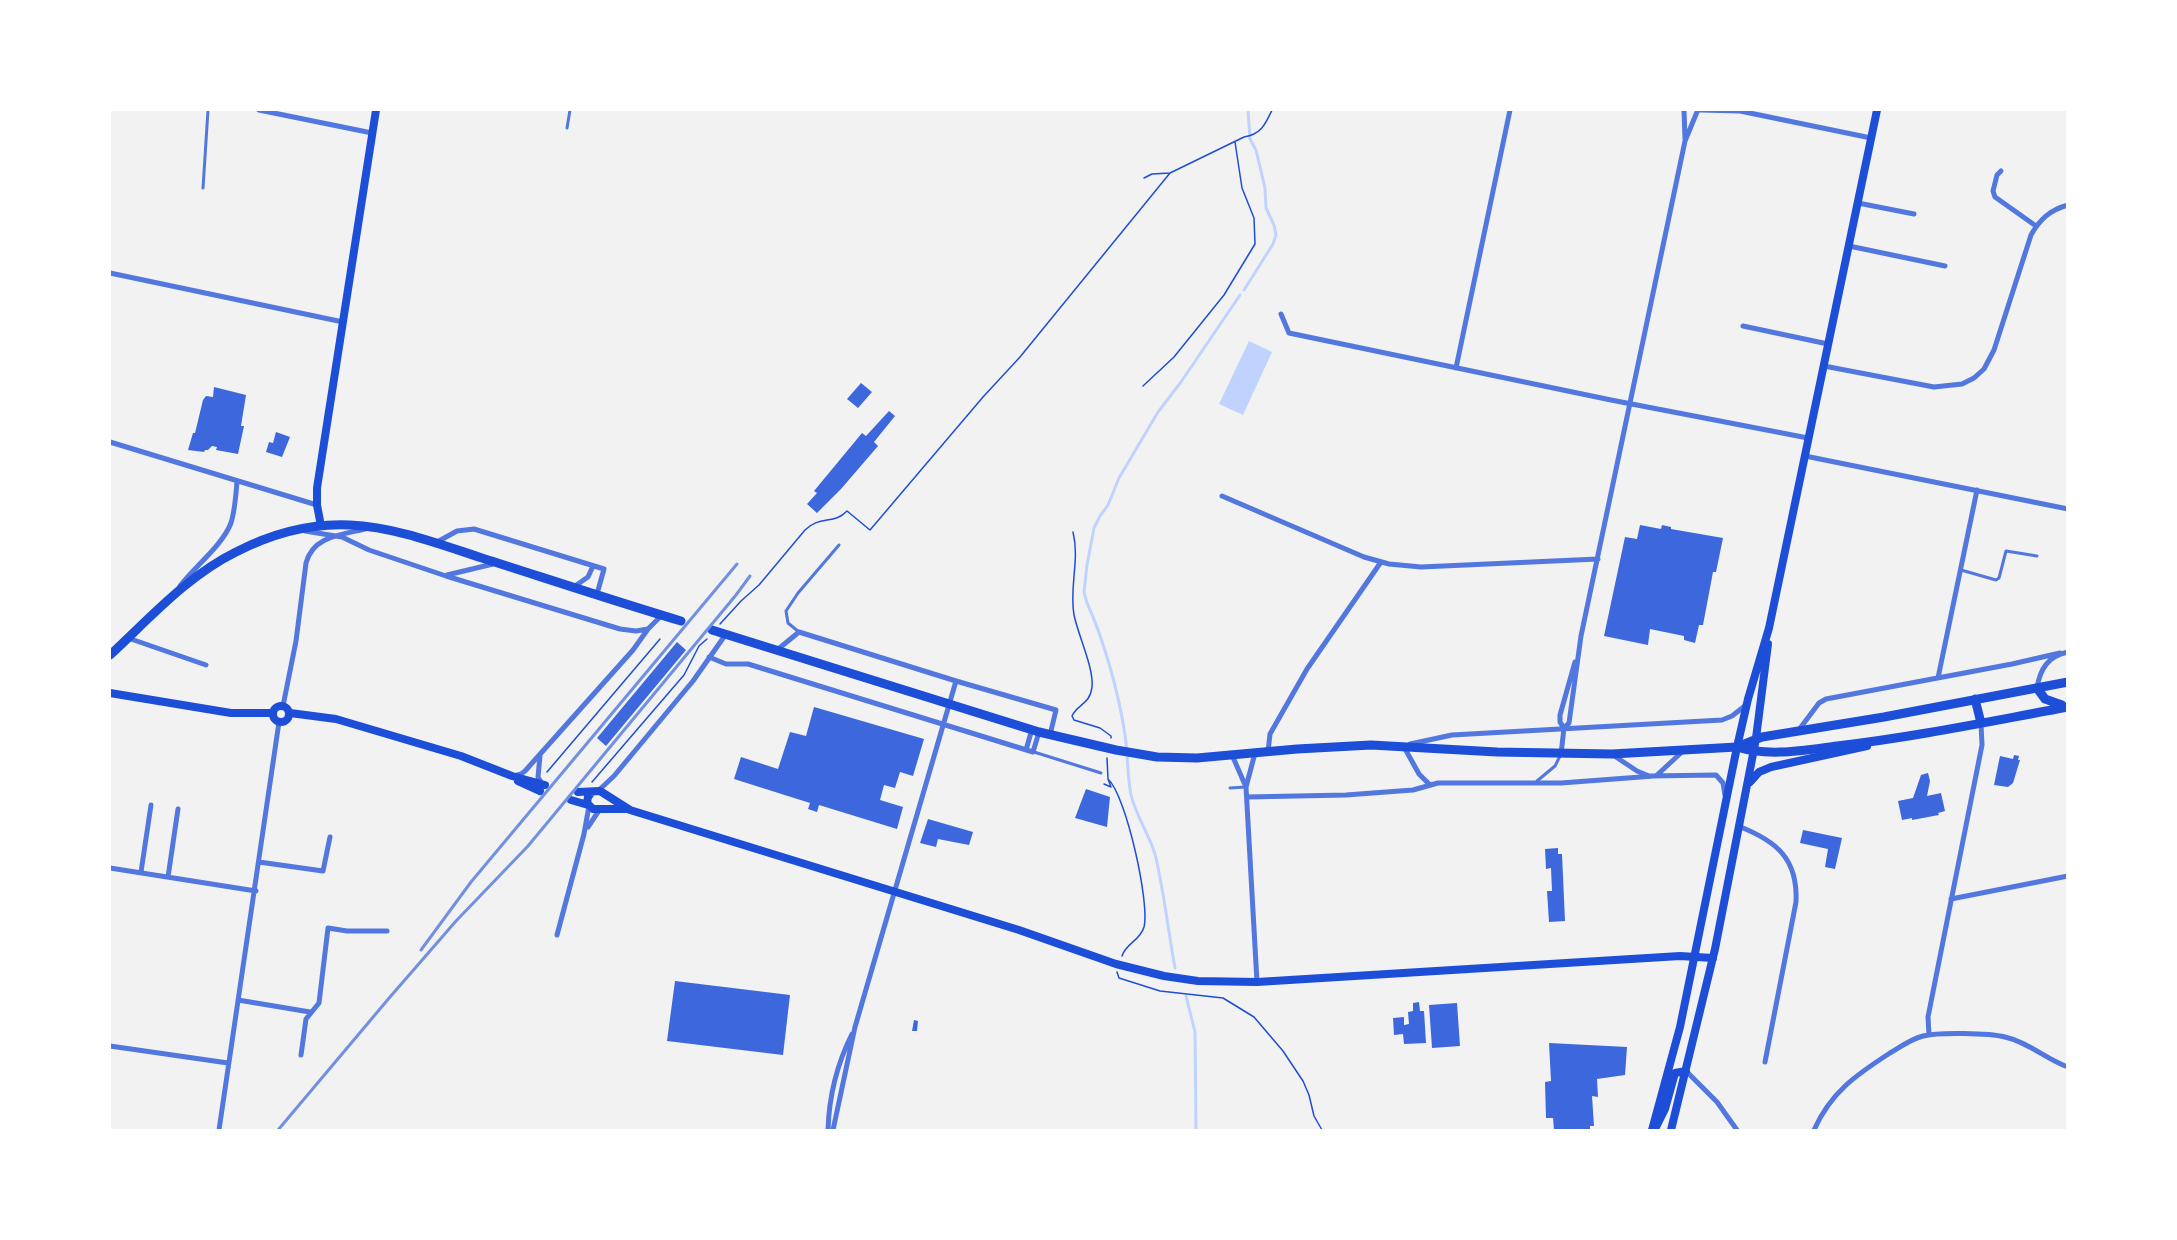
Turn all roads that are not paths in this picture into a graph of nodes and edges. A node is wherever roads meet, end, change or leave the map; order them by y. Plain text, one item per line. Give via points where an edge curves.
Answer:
1 (208, 110) edge
2 (259, 110) edge
3 (376, 110) edge
4 (570, 110) edge
5 (1510, 110) edge
6 (1685, 110) edge
7 (1699, 110) edge
8 (1738, 110) edge
9 (1877, 110) edge
10 (567, 128) dead end
11 (372, 133) junction
12 (1871, 138) junction
13 (1685, 141) junction
14 (2001, 171) dead end
15 (203, 188) dead end
16 (1858, 203) junction
17 (2067, 205) edge
18 (1914, 214) dead end
19 (2036, 226) junction
20 (1849, 246) junction
21 (1945, 266) dead end
22 (110, 273) edge
23 (1281, 314) dead end
24 (343, 322) junction
25 (1743, 326) dead end
26 (1828, 344) junction
27 (1824, 366) junction
28 (1456, 368) junction
29 (1630, 404) junction
30 (1808, 438) junction
31 (110, 442) edge
32 (1805, 456) junction
33 (237, 481) junction
34 (1977, 490) junction
35 (1222, 496) dead end
36 (317, 505) junction
37 (2067, 509) edge
38 (321, 526) junction
39 (370, 527) junction
40 (297, 530) junction
41 (337, 536) junction
42 (436, 543) junction
43 (839, 545) dead end
44 (2037, 556) dead end
45 (1598, 559) junction
46 (1381, 562) junction
47 (498, 563) junction
48 (593, 566) junction
49 (1960, 570) junction
50 (446, 576) junction
51 (574, 587) junction
52 (597, 594) junction
53 (174, 595) junction
54 (662, 615) junction
55 (681, 621) dead end
56 (1769, 628) junction
57 (648, 629) junction
58 (713, 630) road end
59 (799, 632) junction
60 (726, 634) junction
61 (128, 638) junction
62 (1579, 649) junction
63 (777, 650) junction
64 (2065, 653) edge
65 (110, 655) edge
66 (709, 657) junction
67 (206, 666) dead end
68 (1938, 678) junction
69 (956, 681) junction
70 (2067, 682) edge
71 (2037, 688) junction
72 (110, 693) edge
73 (1975, 699) junction
74 (951, 704) junction
75 (1747, 704) junction
76 (283, 706) junction
77 (2067, 706) edge
78 (273, 713) junction
79 (290, 713) junction
80 (279, 722) junction
81 (1981, 723) junction
82 (944, 724) junction
83 (1564, 728) junction
84 (1036, 730) junction
85 (1796, 732) junction
86 (1050, 735) junction
87 (1903, 737) junction
88 (1756, 738) junction
89 (1403, 746) junction
90 (1737, 747) junction
91 (1026, 750) junction
92 (1683, 751) junction
93 (1033, 752) junction
94 (1268, 752) junction
95 (1754, 752) junction
96 (1255, 753) junction
97 (540, 754) junction
98 (1561, 754) junction
99 (1612, 754) junction
100 (1232, 755) junction
101 (1101, 773) dead end
102 (512, 776) junction
103 (1655, 776) junction
104 (1529, 783) junction
105 (1430, 785) junction
106 (542, 787) joint
107 (1246, 787) junction
108 (1230, 788) dead end
109 (1746, 791) junction
110 (579, 792) road end
111 (597, 792) junction
112 (1247, 797) junction
113 (571, 800) dead end
114 (1726, 805) junction
115 (151, 806) dead end
116 (589, 806) junction
117 (178, 809) dead end
118 (601, 809) junction
119 (630, 810) junction
120 (1722, 823) junction
121 (1738, 826) junction
122 (584, 834) junction
123 (330, 837) dead end
124 (259, 862) junction
125 (110, 868) edge
126 (141, 872) junction
127 (2067, 876) edge
128 (168, 877) junction
129 (256, 891) junction
130 (893, 891) junction
131 (1951, 899) junction
132 (387, 931) dead end
133 (557, 935) dead end
134 (1694, 956) junction
135 (1713, 958) junction
136 (1257, 982) junction
137 (238, 1000) junction
138 (310, 1012) junction
139 (855, 1027) junction
140 (1680, 1027) junction
141 (1696, 1029) junction
142 (1929, 1035) junction
143 (110, 1046) edge
144 (301, 1055) dead end
145 (1765, 1062) dead end
146 (228, 1064) junction
147 (2067, 1067) edge
148 (1686, 1071) junction
149 (834, 1084) junction
150 (842, 1085) junction
151 (219, 1131) edge
152 (828, 1131) edge
153 (833, 1131) edge
154 (1653, 1131) edge
155 (1671, 1131) edge
156 (1737, 1131) edge
157 (1814, 1131) edge

1 - 15 lane
2 - 11 street
3 - 11 main road
4 - 10 lane
5 - 28 street
6 - 7 street
6 - 13 street
7 - 8 street
7 - 13 street
8 - 12 street
9 - 12 main road
11 - 24 main road
12 - 16 main road
13 - 29 street
14 - 19 street via 1993,191 1995,198
16 - 18 street
16 - 20 main road
17 - 19 street via 2044,216
19 - 27 street via 1994,350 1974,378 1962,384 1934,387
20 - 21 street
20 - 26 main road
22 - 24 street
23 - 28 street via 1289,333
24 - 36 main road
25 - 26 street
26 - 27 main road
27 - 30 main road
28 - 29 street
29 - 30 street
29 - 45 street
30 - 32 main road
31 - 33 street
32 - 34 street
32 - 56 main road
33 - 36 street
33 - 53 street via 229,528
34 - 37 street
34 - 49 street
35 - 46 street
36 - 38 main road
38 - 39 highway
38 - 40 highway
39 - 41 street
39 - 42 highway
40 - 41 street
40 - 53 highway via 236,552
41 - 50 street
41 - 76 street via 317,543 306,563
42 - 47 highway
42 - 48 street via 457,531 474,529
43 - 59 lane via 786,611 788,624
44 - 49 lane via 2006,551 1996,580
45 - 46 street via 1421,567
45 - 62 street
46 - 94 street via 1307,669 1270,734
47 - 50 street
47 - 51 highway
48 - 51 street via 588,577
48 - 52 street via 604,569
49 - 68 street
50 - 57 street via 620,629
51 - 52 highway
52 - 54 highway
53 - 61 highway
54 - 55 highway
54 - 57 street
56 - 75 main road
56 - 88 main road
57 - 97 street
58 - 60 highway
59 - 63 street
59 - 69 street
60 - 63 highway
60 - 66 street
61 - 65 highway
61 - 67 street
62 - 83 street via 1569,723
62 - 83 street via 1560,715
63 - 74 highway
64 - 68 street
64 - 71 street via 2044,667
66 - 82 street via 726,664 748,664
66 - 111 street via 693,681
68 - 85 street via 1826,699
69 - 74 street
69 - 86 street via 1056,710
70 - 71 highway
71 - 73 highway
71 - 77 highway via 2045,699
72 - 78 main road via 231,713
73 - 81 highway
73 - 85 highway
74 - 82 street
74 - 84 highway
75 - 83 street via 1722,720
75 - 90 main road
76 - 78 main road via 277,706
76 - 79 main road
77 - 81 highway
78 - 80 main road
79 - 80 main road via 286,721
79 - 102 main road via 336,719 461,756
80 - 124 street
81 - 87 highway
81 - 131 street via 1982,745
82 - 91 street
82 - 130 street
83 - 89 street via 1452,735
83 - 98 street
84 - 86 highway
84 - 91 street
84 - 93 street
85 - 88 highway
86 - 100 highway via 1137,755
87 - 95 highway
87 - 109 main road via 1764,769
88 - 90 highway
88 - 95 main road
89 - 94 highway
89 - 98 highway
89 - 105 street
90 - 92 highway
90 - 95 highway
90 - 114 main road
91 - 93 street
92 - 99 highway
92 - 103 street
93 - 101 lane
94 - 96 highway
95 - 109 main road
96 - 100 highway
96 - 107 street
97 - 102 street via 523,773
97 - 106 street via 538,777
98 - 99 highway
98 - 104 lane via 1543,778
99 - 103 street via 1639,772
100 - 107 street
102 - 106 main road
103 - 104 street
103 - 114 street via 1716,775 1724,783
104 - 105 street
105 - 112 street via 1346,795
107 - 108 lane
107 - 112 street
109 - 121 main road
110 - 111 main road
111 - 116 main road via 588,797
111 - 118 main road via 606,800
111 - 119 main road
112 - 136 street
113 - 116 main road
114 - 120 main road
115 - 126 street
116 - 118 main road
116 - 122 street
117 - 128 street
118 - 119 main road
118 - 122 street
119 - 130 main road
120 - 121 main road
120 - 134 main road
121 - 135 main road
121 - 145 street via 1781,851 1794,870 1797,889
122 - 133 street
123 - 124 street via 323,871
124 - 129 street
125 - 126 street
126 - 128 street
127 - 131 street
128 - 129 street
129 - 137 street
130 - 136 main road via 1116,964 1187,980
130 - 139 street
131 - 142 street via 1928,1017
132 - 138 street via 328,928 319,1003
134 - 135 main road
134 - 136 main road
134 - 140 main road
135 - 141 main road
137 - 138 street
137 - 146 street
138 - 144 street
139 - 149 street
139 - 150 street
140 - 141 main road
140 - 154 main road
141 - 148 main road
142 - 147 street via 2005,1037
142 - 157 street via 1904,1045 1849,1081 1834,1096
143 - 146 street
146 - 151 street
148 - 154 main road via 1675,1073 1665,1110
148 - 155 main road
148 - 156 street via 1717,1102
149 - 150 street
149 - 152 street
150 - 153 street

